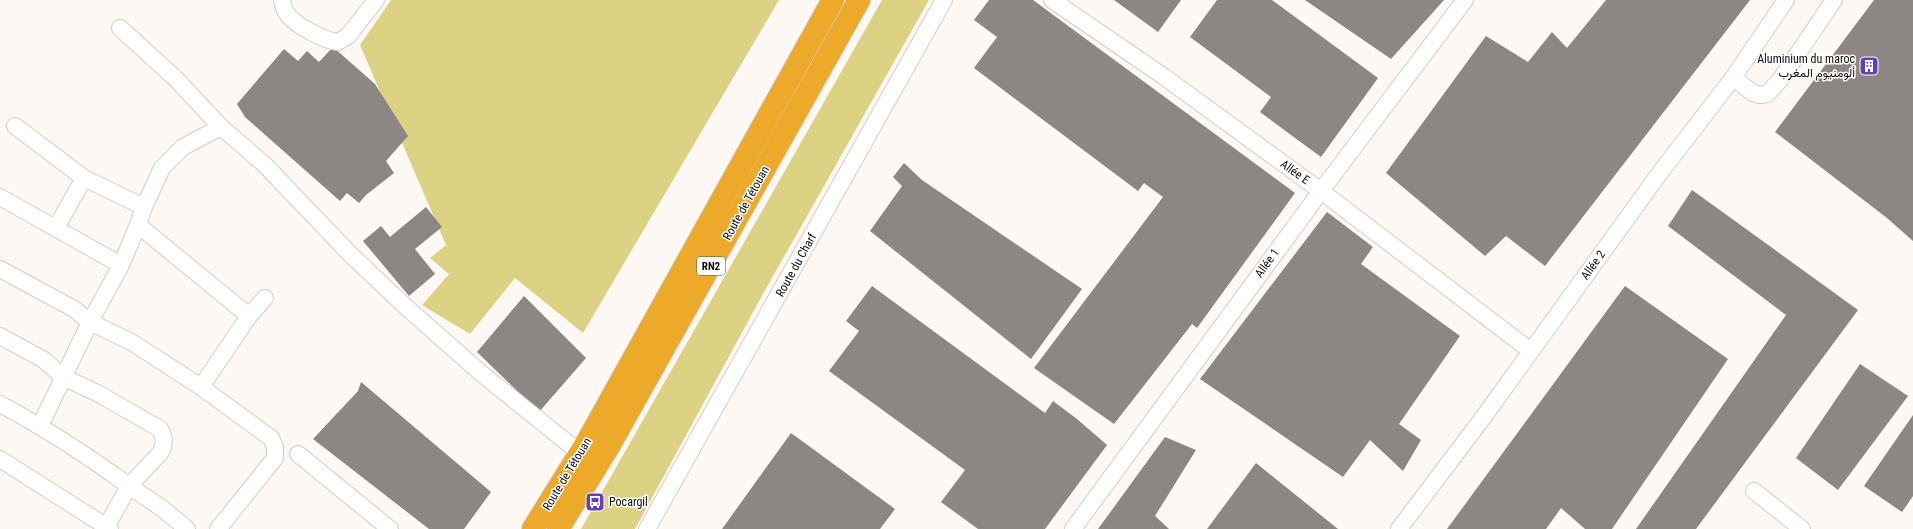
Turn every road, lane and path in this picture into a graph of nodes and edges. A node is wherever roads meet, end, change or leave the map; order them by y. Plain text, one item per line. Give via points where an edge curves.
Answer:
1 (282, 0) edge
2 (376, 0) edge
3 (833, 0) edge
4 (859, 0) edge
5 (944, 0) edge
6 (1052, 0) edge
7 (1465, 0) edge
8 (1786, 0) edge
9 (1834, 0) edge
10 (120, 28) dead end
11 (1733, 78) junction
12 (15, 126) dead end
13 (222, 127) junction
14 (84, 178) junction
15 (1320, 190) junction
16 (0, 197) edge
17 (144, 207) junction
18 (138, 225) junction
19 (56, 228) junction
20 (120, 265) junction
21 (0, 269) edge
22 (265, 298) dead end
23 (249, 316) junction
24 (90, 322) junction
25 (0, 336) edge
26 (1531, 351) junction
27 (64, 377) junction
28 (200, 388) junction
29 (0, 404) edge
30 (40, 426) junction
31 (580, 453) junction
32 (298, 454) dead end
33 (0, 459) edge
34 (129, 486) junction
35 (1754, 492) dead end
36 (107, 528) edge
37 (187, 529) edge
38 (218, 529) edge
39 (390, 529) edge
40 (533, 529) edge
41 (558, 529) edge
42 (647, 529) edge
43 (1073, 529) edge
44 (1399, 529) edge
45 (1802, 529) edge

1 - 2 street via 286,14 295,21 326,39 338,42 348,36
3 - 31 highway, Route de Tétouan / RN2
4 - 41 highway, Route de Tétouan / RN2 via 612,440
5 - 42 street, Route du Charf
6 - 15 street, Allée E via 1163,76
7 - 15 street, Allée 1
8 - 11 street, Allée 2
9 - 11 street via 1780,80 1767,94 1760,96
10 - 13 street via 175,78
11 - 26 street, Allée 2 via 1659,174
12 - 14 street
13 - 17 street via 196,139 162,168
13 - 31 street via 264,164 351,255 406,307 482,374
14 - 17 street
14 - 19 street
15 - 26 street, Allée E
15 - 43 street, Allée 1
16 - 19 street
17 - 18 street
18 - 20 street
18 - 23 street
19 - 20 street
20 - 24 street
21 - 24 street via 74,309
22 - 23 street
23 - 28 street
24 - 27 street
24 - 28 street via 132,343
25 - 27 street via 44,360
26 - 44 street, Allée 2
27 - 30 street
27 - 34 street via 148,421 164,435 161,452
28 - 38 street via 271,438 275,447 275,458
29 - 30 street
30 - 34 street
31 - 40 highway, Route de Tétouan / RN2
32 - 39 street
33 - 36 street
34 - 36 street
34 - 37 street via 164,509
35 - 45 street

